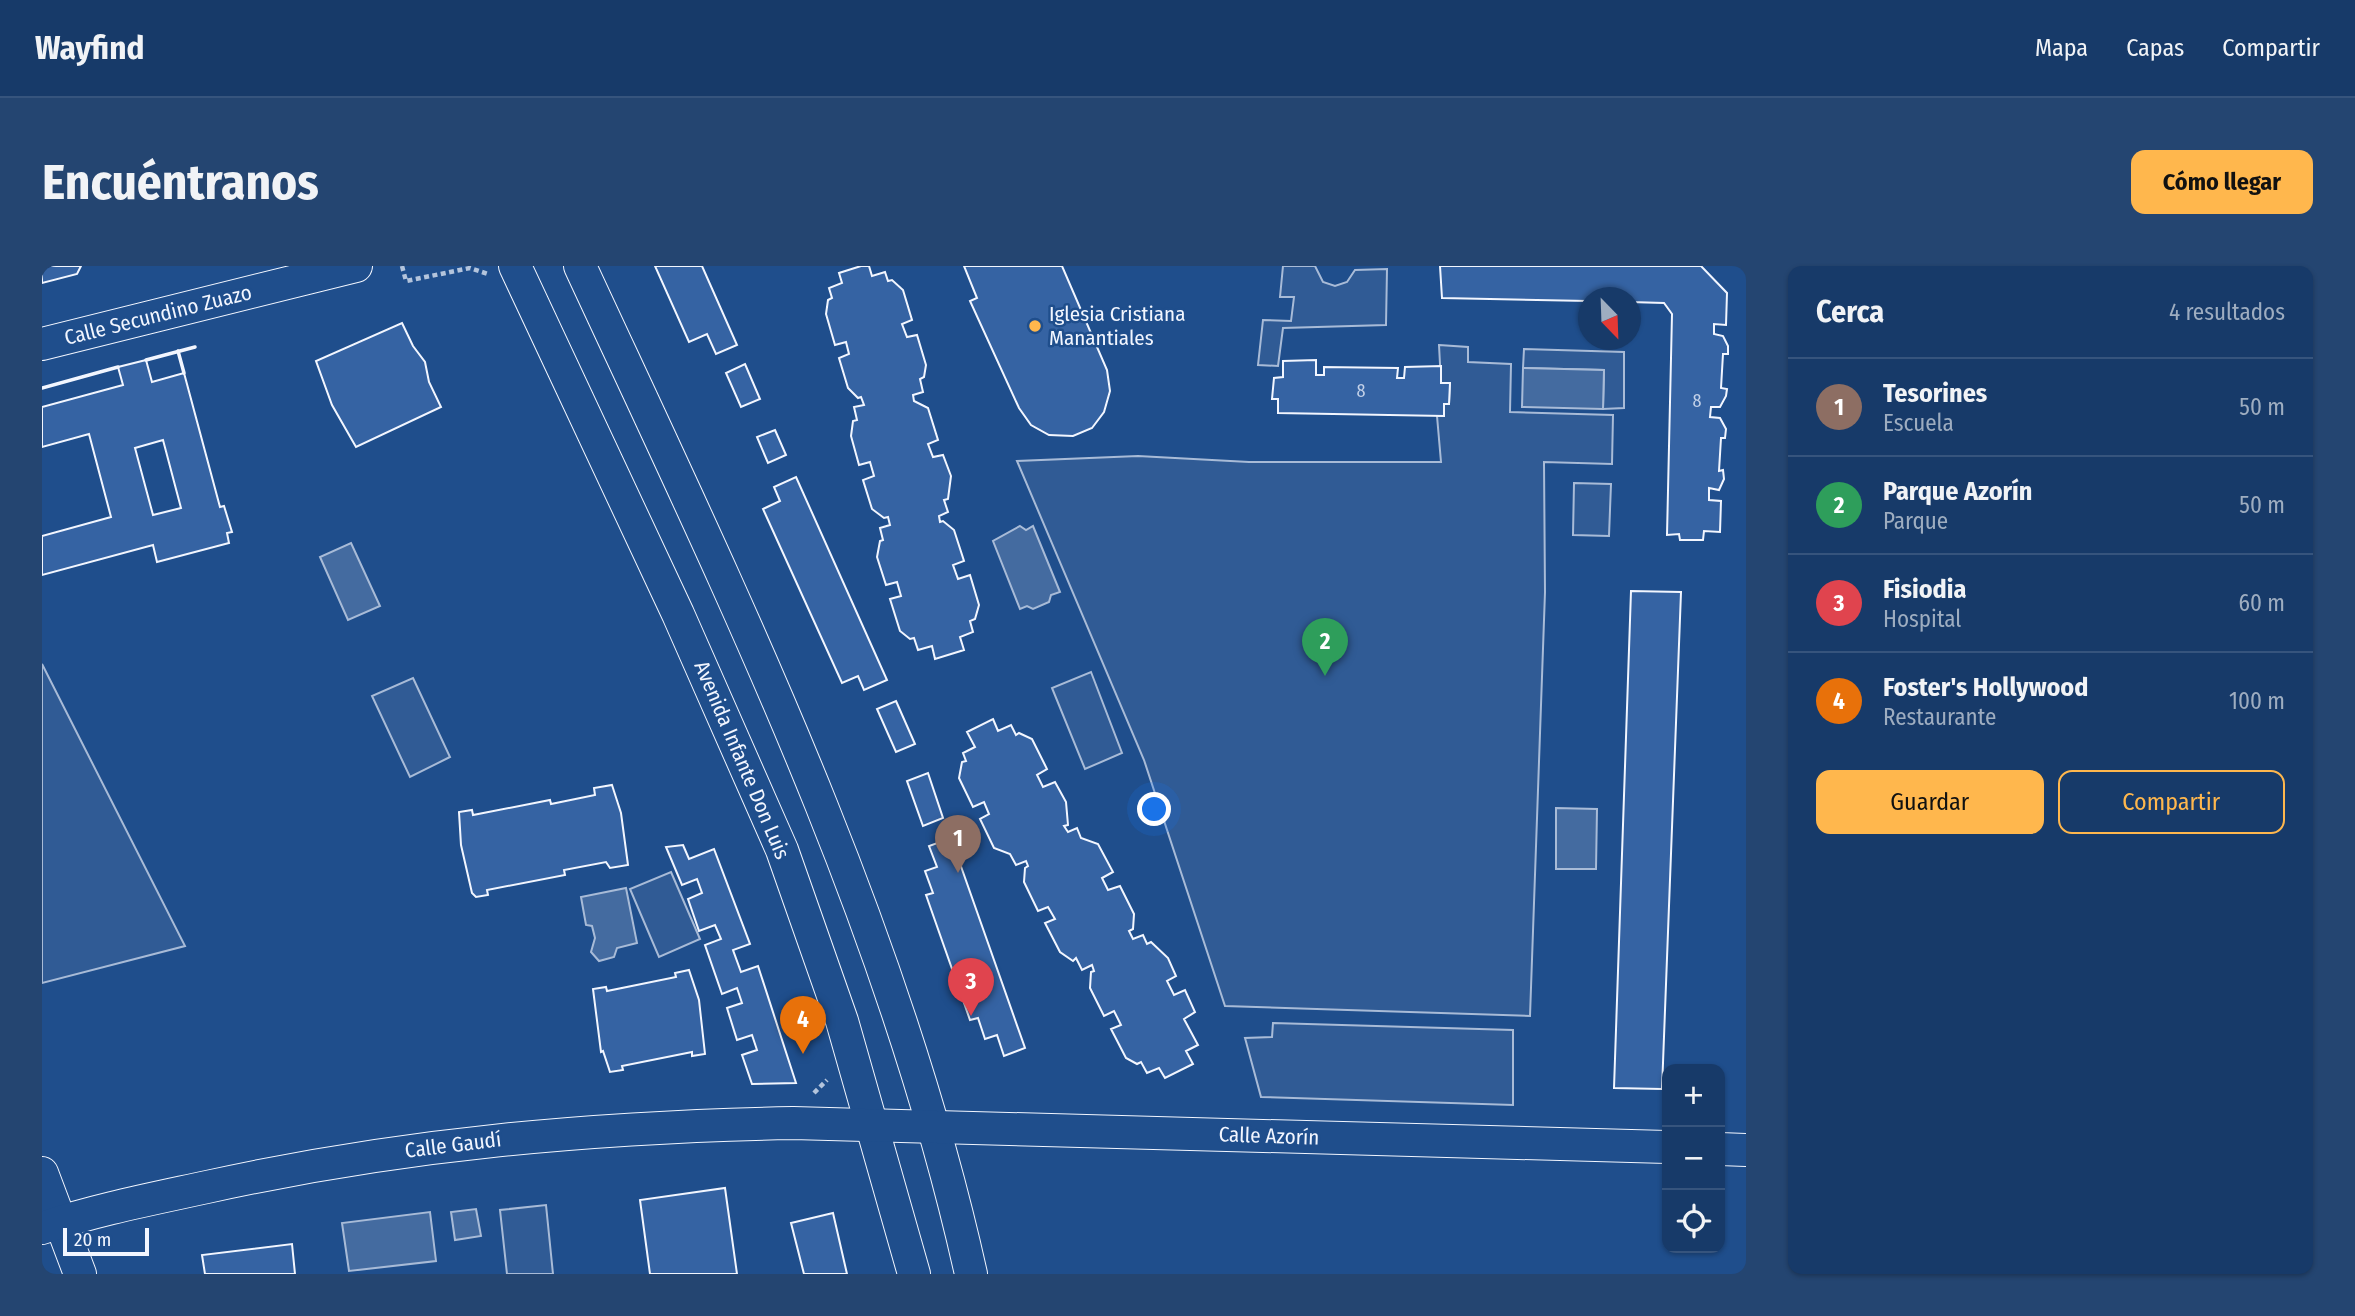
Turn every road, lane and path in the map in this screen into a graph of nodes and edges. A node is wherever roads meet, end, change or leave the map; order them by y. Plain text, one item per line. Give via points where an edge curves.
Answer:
1 (356, 266) edge
2 (402, 266) edge
3 (580, 266) edge
4 (520, 276) edge
5 (42, 344) edge
6 (872, 1126) junction
7 (935, 1126) junction
8 (1662, 1147) edge
9 (1725, 1149) edge
10 (1746, 1150) edge
11 (42, 1173) edge
12 (52, 1225) edge
13 (80, 1274) edge
14 (914, 1274) edge
15 (971, 1274) edge

1 - 5 street, Calle Secundino Zuazo
2 - 4 path via 406,281 470,268 488,274 500,286
3 - 7 street via 730,588 820,795 885,971
4 - 6 street, Avenida Infante Don Luis via 782,850 842,1021
6 - 7 street, Calle Azorín
6 - 12 street, Calle Gaudí via 648,1127 460,1142 280,1171
6 - 14 street, Avenida Infante Don Luis
7 - 8 street, Calle Azorín
7 - 15 street
9 - 10 street
11 - 12 street
12 - 13 street

